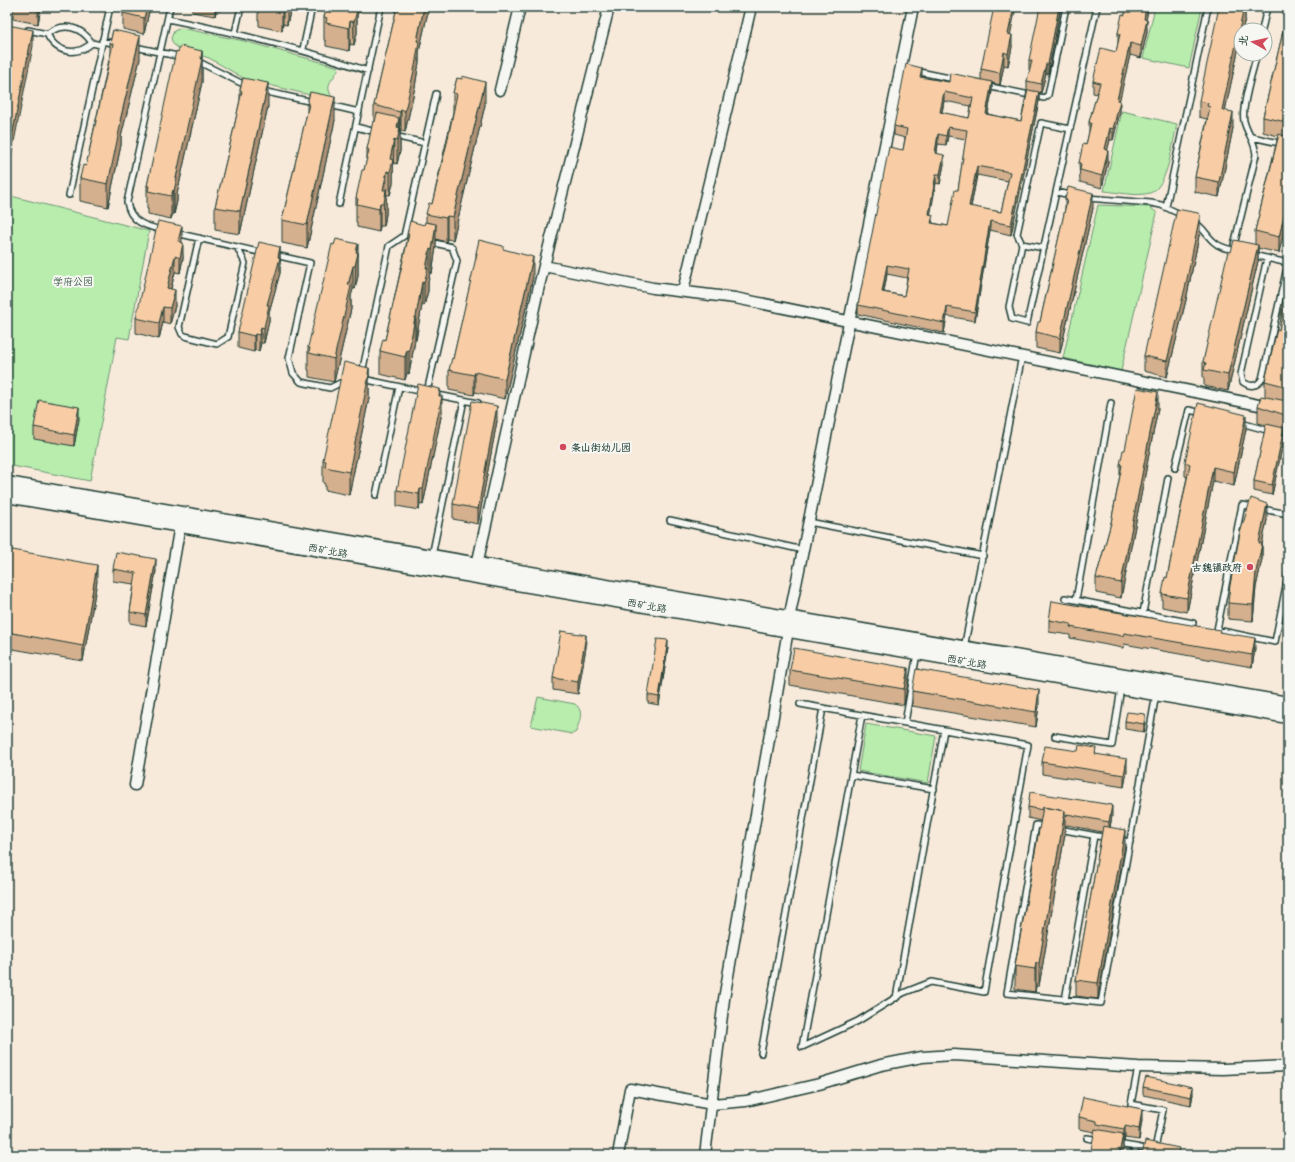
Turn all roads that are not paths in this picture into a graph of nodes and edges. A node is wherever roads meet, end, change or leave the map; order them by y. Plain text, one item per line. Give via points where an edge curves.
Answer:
1 (110, 7) edge
2 (170, 7) edge
3 (241, 7) edge
4 (312, 7) edge
5 (381, 7) edge
6 (520, 7) edge
7 (609, 7) edge
8 (752, 7) edge
9 (913, 7) edge
10 (1066, 7) edge
11 (1097, 7) edge
12 (1208, 7) edge
13 (1267, 7) edge
14 (1278, 7) edge
15 (1288, 9) edge
16 (168, 19) junction
17 (1264, 22) edge
18 (20, 29) edge
19 (236, 33) junction
20 (47, 34) junction
21 (92, 43) junction
22 (102, 43) junction
23 (124, 45) edge
24 (131, 47) edge
25 (303, 49) junction
26 (160, 53) junction
27 (1255, 62) edge
28 (900, 68) junction
29 (368, 71) junction
30 (961, 81) edge
31 (983, 85) edge
32 (500, 90) dead end
33 (436, 94) dead end
34 (359, 112) junction
35 (356, 127) junction
36 (1070, 129) junction
37 (379, 132) edge
38 (386, 134) edge
39 (1252, 137) junction
40 (425, 143) junction
41 (1288, 145) edge
42 (1056, 192) junction
43 (69, 195) dead end
44 (1076, 196) edge
45 (1083, 197) edge
46 (339, 204) dead end
47 (1166, 207) junction
48 (165, 231) edge
49 (172, 232) edge
50 (404, 236) junction
51 (199, 238) junction
52 (410, 238) edge
53 (424, 241) edge
54 (1022, 244) junction
55 (237, 247) junction
56 (1044, 248) junction
57 (1233, 250) junction
58 (1240, 252) edge
59 (1247, 253) edge
60 (1267, 258) junction
61 (1288, 263) edge
62 (544, 266) junction
63 (683, 292) junction
64 (849, 321) junction
65 (1022, 356) junction
66 (354, 378) edge
67 (361, 379) junction
68 (346, 380) edge
69 (399, 386) junction
70 (427, 392) junction
71 (464, 400) junction
72 (1111, 402) dead end
73 (483, 404) edge
74 (1288, 411) edge
75 (1204, 414) edge
76 (1235, 422) edge
77 (1288, 436) edge
78 (1176, 468) dead end
79 (1168, 478) dead end
80 (7, 484) edge
81 (7, 495) edge
82 (376, 495) dead end
83 (1288, 514) edge
84 (670, 520) dead end
85 (809, 522) junction
86 (180, 525) junction
87 (803, 550) junction
88 (983, 556) junction
89 (432, 557) junction
90 (478, 565) junction
91 (1288, 575) edge
92 (1287, 588) edge
93 (1065, 598) dead end
94 (1076, 600) junction
95 (1143, 613) junction
96 (1193, 623) dead end
97 (789, 624) junction
98 (964, 649) junction
99 (917, 652) junction
100 (1121, 687) junction
101 (1156, 693) junction
102 (800, 704) dead end
103 (1288, 704) edge
104 (823, 708) junction
105 (862, 715) junction
106 (1288, 716) edge
107 (905, 723) junction
108 (944, 730) junction
109 (1055, 736) dead end
110 (851, 775) junction
111 (135, 786) dead end
112 (934, 789) junction
113 (1094, 836) junction
114 (1130, 842) junction
115 (896, 998) junction
116 (1065, 1000) junction
117 (761, 1053) dead end
118 (1288, 1066) edge
119 (1138, 1067) junction
120 (712, 1104) junction
121 (1087, 1138) dead end
122 (1136, 1147) junction
123 (618, 1155) edge
124 (705, 1155) edge
125 (1134, 1155) edge

1 - 22 lane
2 - 16 lane
3 - 19 lane
4 - 25 lane
5 - 29 lane
6 - 32 street
7 - 62 street
8 - 63 street
9 - 28 street
10 - 31 lane via 1048,95 1044,98
11 - 36 lane
12 - 47 lane
13 - 17 lane
14 - 15 lane
16 - 19 lane
16 - 26 lane
18 - 20 lane
19 - 25 lane
20 - 21 lane via 58,28 71,27 83,32
20 - 21 lane via 54,45 66,51 78,52
21 - 22 lane
22 - 23 lane
22 - 43 lane
24 - 26 lane
25 - 29 lane
26 - 34 lane via 204,64 253,89
26 - 48 lane via 127,202 136,222
27 - 39 lane via 1244,110 1244,120
28 - 30 lane
28 - 64 street
29 - 34 lane
33 - 40 lane
34 - 35 lane
35 - 37 lane
35 - 46 lane
36 - 42 lane
36 - 54 lane via 1042,123 1017,234
38 - 40 lane
39 - 41 lane
39 - 57 lane via 1256,145 1256,155
40 - 50 lane
42 - 44 lane
42 - 56 lane
45 - 47 lane via 1151,203
47 - 57 lane via 1199,224 1221,247
49 - 51 lane
50 - 52 lane
50 - 67 lane via 389,246
51 - 55 lane
51 - 55 lane via 179,327 185,336 216,344 228,337 245,263
53 - 70 lane via 452,247 457,260
54 - 56 lane
54 - 56 lane via 1008,307 1012,319 1020,321 1027,322
55 - 68 lane via 310,263 289,358 291,366 301,382 330,388
57 - 58 lane
59 - 60 lane
60 - 61 lane
60 - 61 lane via 1241,374 1243,382 1250,386 1262,379
62 - 63 street
62 - 90 street
63 - 64 street via 735,298
64 - 65 street
64 - 85 street
65 - 74 street
65 - 88 lane
66 - 67 lane
67 - 69 lane
69 - 70 lane
69 - 82 lane
70 - 71 lane
71 - 73 lane
71 - 89 lane
72 - 94 lane
75 - 78 lane via 1189,410
76 - 77 lane
79 - 95 lane
80 - 89 main road, 西矿北路
81 - 86 main road, 西矿北路
83 - 92 lane via 1242,505 1217,630 1275,642
84 - 87 lane
85 - 87 street
85 - 88 lane
86 - 97 main road, 西矿北路
86 - 111 street
87 - 97 street
88 - 98 lane
89 - 90 main road, 西矿北路
90 - 97 main road, 西矿北路
91 - 92 lane
93 - 94 lane
94 - 95 lane
95 - 96 lane
97 - 98 main road, 西矿北路
97 - 99 main road, 西矿北路
97 - 120 street via 724,999
98 - 103 main road, 西矿北路
99 - 100 main road, 西矿北路
99 - 107 lane
100 - 101 main road, 西矿北路
100 - 109 lane via 1112,745
101 - 106 main road, 西矿北路
101 - 114 lane
102 - 104 lane
104 - 105 lane
104 - 117 lane
105 - 107 lane
105 - 110 lane
107 - 108 lane
108 - 112 lane
108 - 115 lane via 1028,745 984,992 931,982
110 - 112 lane
110 - 115 lane via 802,1047 858,1021
112 - 115 lane
113 - 114 lane
113 - 116 lane
113 - 116 lane via 1036,825 1007,993
114 - 116 lane via 1101,1003
118 - 119 street via 1223,1069
119 - 120 street via 988,1056 936,1056 881,1065 819,1084 746,1101
119 - 122 lane via 1131,1104 1163,1110 1155,1151
120 - 123 street via 630,1089
120 - 124 street
121 - 122 lane
122 - 125 lane

